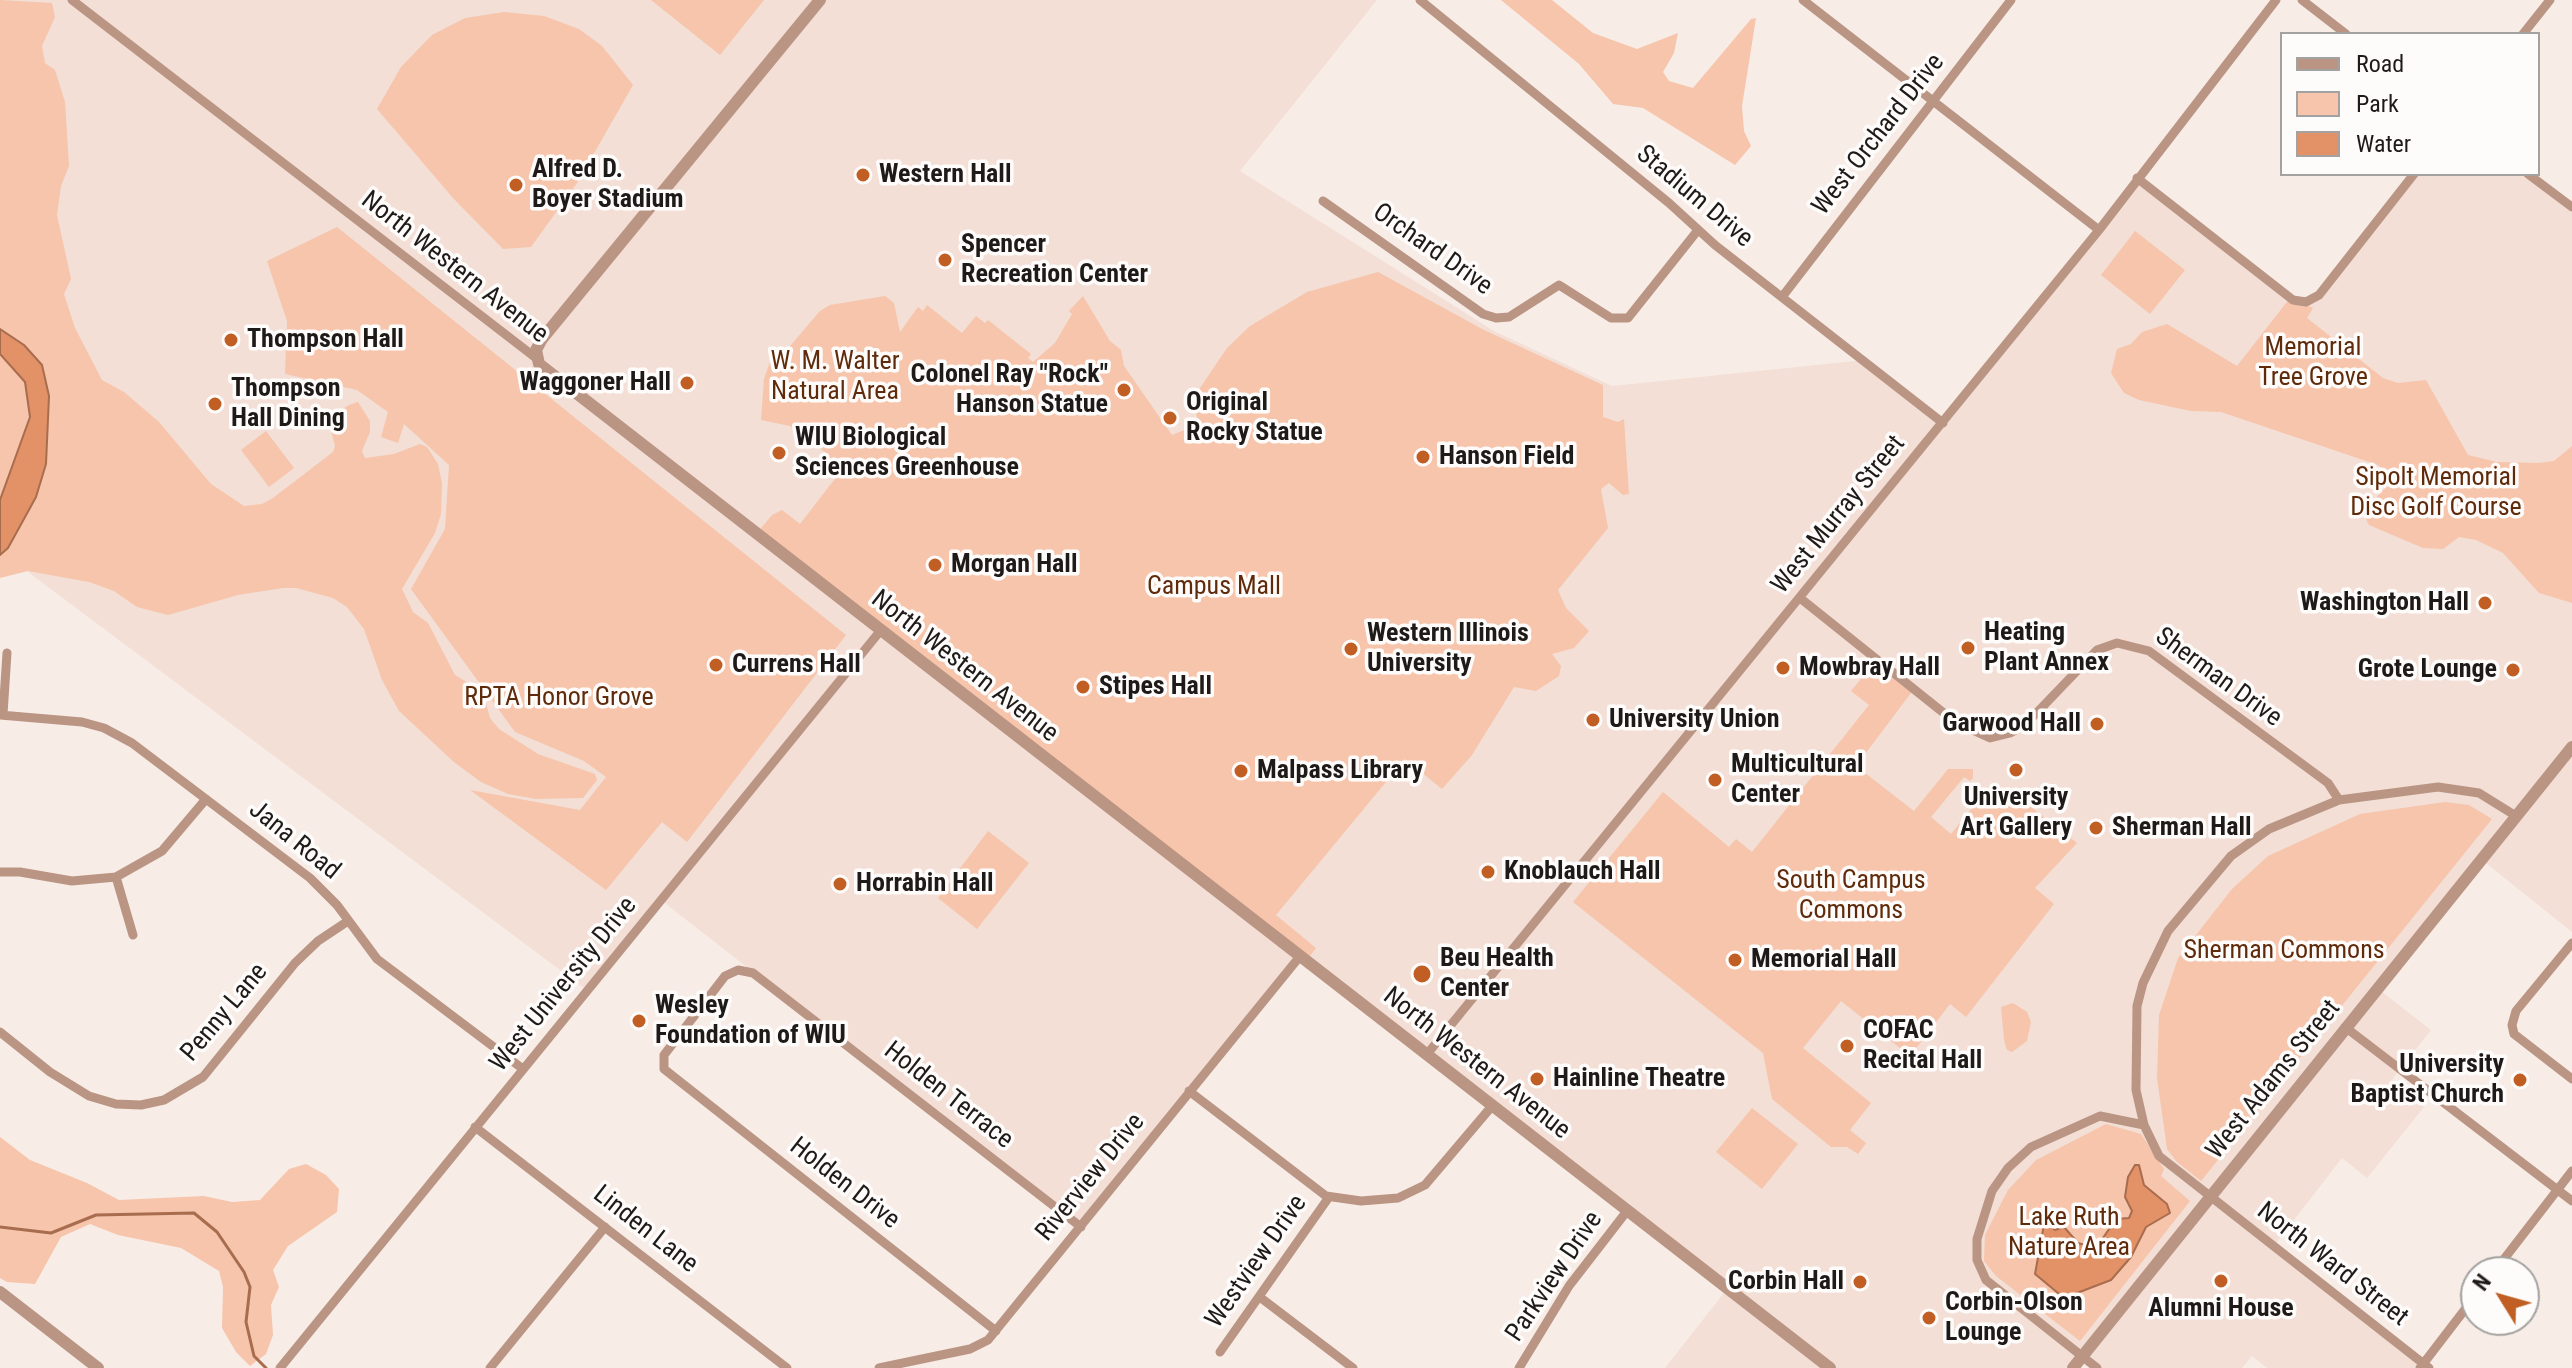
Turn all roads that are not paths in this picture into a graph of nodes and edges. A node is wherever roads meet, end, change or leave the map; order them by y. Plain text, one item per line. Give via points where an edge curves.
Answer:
1 (72, 0) edge
2 (820, 0) edge
3 (1420, 0) edge
4 (1803, 0) edge
5 (2011, 0) edge
6 (2276, 0) edge
7 (2302, 0) edge
8 (2550, 0) edge
9 (2343, 32) edge
10 (2525, 32) edge
11 (1933, 101) junction
12 (2412, 176) edge
13 (2531, 176) edge
14 (2137, 178) junction
15 (1323, 201) dead end
16 (2572, 207) edge
17 (1698, 230) junction
18 (2099, 230) junction
19 (1782, 297) junction
20 (536, 358) junction
21 (1943, 423) junction
22 (1800, 598) junction
23 (881, 630) junction
24 (7, 653) dead end
25 (2, 714) edge
26 (2572, 747) edge
27 (206, 799) junction
28 (2339, 800) junction
29 (2516, 816) junction
30 (0, 872) edge
31 (116, 877) junction
32 (348, 921) junction
33 (133, 935) dead end
34 (2572, 943) edge
35 (1301, 955) junction
36 (2345, 1027) junction
37 (0, 1032) edge
38 (1428, 1053) junction
39 (523, 1069) junction
40 (666, 1071) joint
41 (2572, 1079) edge
42 (1189, 1091) junction
43 (1492, 1106) junction
44 (2144, 1125) junction
45 (475, 1127) junction
46 (2572, 1171) edge
47 (2557, 1190) junction
48 (1329, 1197) junction
49 (2208, 1197) junction
50 (2572, 1201) edge
51 (1627, 1211) junction
52 (605, 1227) junction
53 (1081, 1227) junction
54 (2506, 1256) edge
55 (0, 1292) edge
56 (1261, 1298) junction
57 (2460, 1317) edge
58 (996, 1331) junction
59 (1220, 1352) dead end
60 (2082, 1357) junction
61 (2424, 1367) edge
62 (98, 1368) edge
63 (280, 1368) edge
64 (490, 1368) edge
65 (787, 1368) edge
66 (879, 1368) edge
67 (1353, 1368) edge
68 (1519, 1368) edge
69 (1830, 1368) edge
70 (2073, 1368) edge
71 (2097, 1368) edge

1 - 20 street, North Western Avenue
2 - 20 street via 542,339
3 - 17 street, Stadium Drive
4 - 11 street
5 - 11 street, West Orchard Drive
6 - 14 street, West Murray Street
7 - 9 street
8 - 10 street
11 - 18 street
11 - 19 street, West Orchard Drive
12 - 14 street via 2319,295 2306,302 2293,300
13 - 16 street
14 - 18 street, West Murray Street
15 - 17 street, Orchard Drive via 1496,318 1509,317 1559,285 1611,318 1628,318
17 - 19 street, Stadium Drive
18 - 21 street, West Murray Street
19 - 21 street, Stadium Drive
20 - 23 street, North Western Avenue
21 - 22 street, West Murray Street
22 - 28 street, Sherman Drive via 1955,722 1990,738 2025,725 2106,645 2149,651 2328,783
22 - 38 street, West Murray Street
23 - 35 street, North Western Avenue
23 - 39 street, West University Drive
24 - 25 street
25 - 27 street, Jana Road via 59,717 104,728
26 - 29 street, West Adams Street
27 - 31 street via 162,851
27 - 32 street, Jana Road via 310,878
28 - 29 street, North Ward Street via 2438,787 2479,793
28 - 44 street, North Ward Street via 2251,840 2214,874 2168,931 2137,1006 2136,1090
29 - 36 street, West Adams Street
30 - 31 street via 72,881
31 - 33 street
32 - 37 street, Penny Lane via 300,957 203,1077 164,1100 116,1104 89,1096
32 - 39 street, Jana Road via 383,964
34 - 41 street via 2516,1011 2512,1025 2514,1034
35 - 38 street, North Western Avenue
35 - 42 street, Riverview Drive
36 - 47 street
36 - 49 street, West Adams Street
38 - 43 street, North Western Avenue
39 - 45 street, West University Drive
40 - 53 street, Holden Terrace via 664,1055 725,976 749,971
40 - 58 street, Holden Drive
42 - 48 street
42 - 53 street, Riverview Drive
43 - 48 street via 1435,1176 1417,1190 1380,1201
43 - 51 street, North Western Avenue
44 - 49 street, North Ward Street via 2159,1156
44 - 60 street via 2100,1116 2031,1147 1992,1191 1979,1225 1976,1251 1986,1280
45 - 52 street, Linden Lane
45 - 63 street, West University Drive
46 - 47 street
47 - 50 street
47 - 54 street
48 - 56 street, Westview Drive
49 - 60 street, West Adams Street
49 - 61 street, North Ward Street
51 - 68 street, Parkview Drive via 1569,1286
51 - 69 street, North Western Avenue
52 - 64 street
52 - 65 street, Linden Lane
53 - 58 street, Riverview Drive
55 - 62 street
56 - 59 street, Westview Drive
56 - 67 street
57 - 61 street
58 - 66 street, Riverview Drive via 976,1347
60 - 70 street, West Adams Street
60 - 71 street

